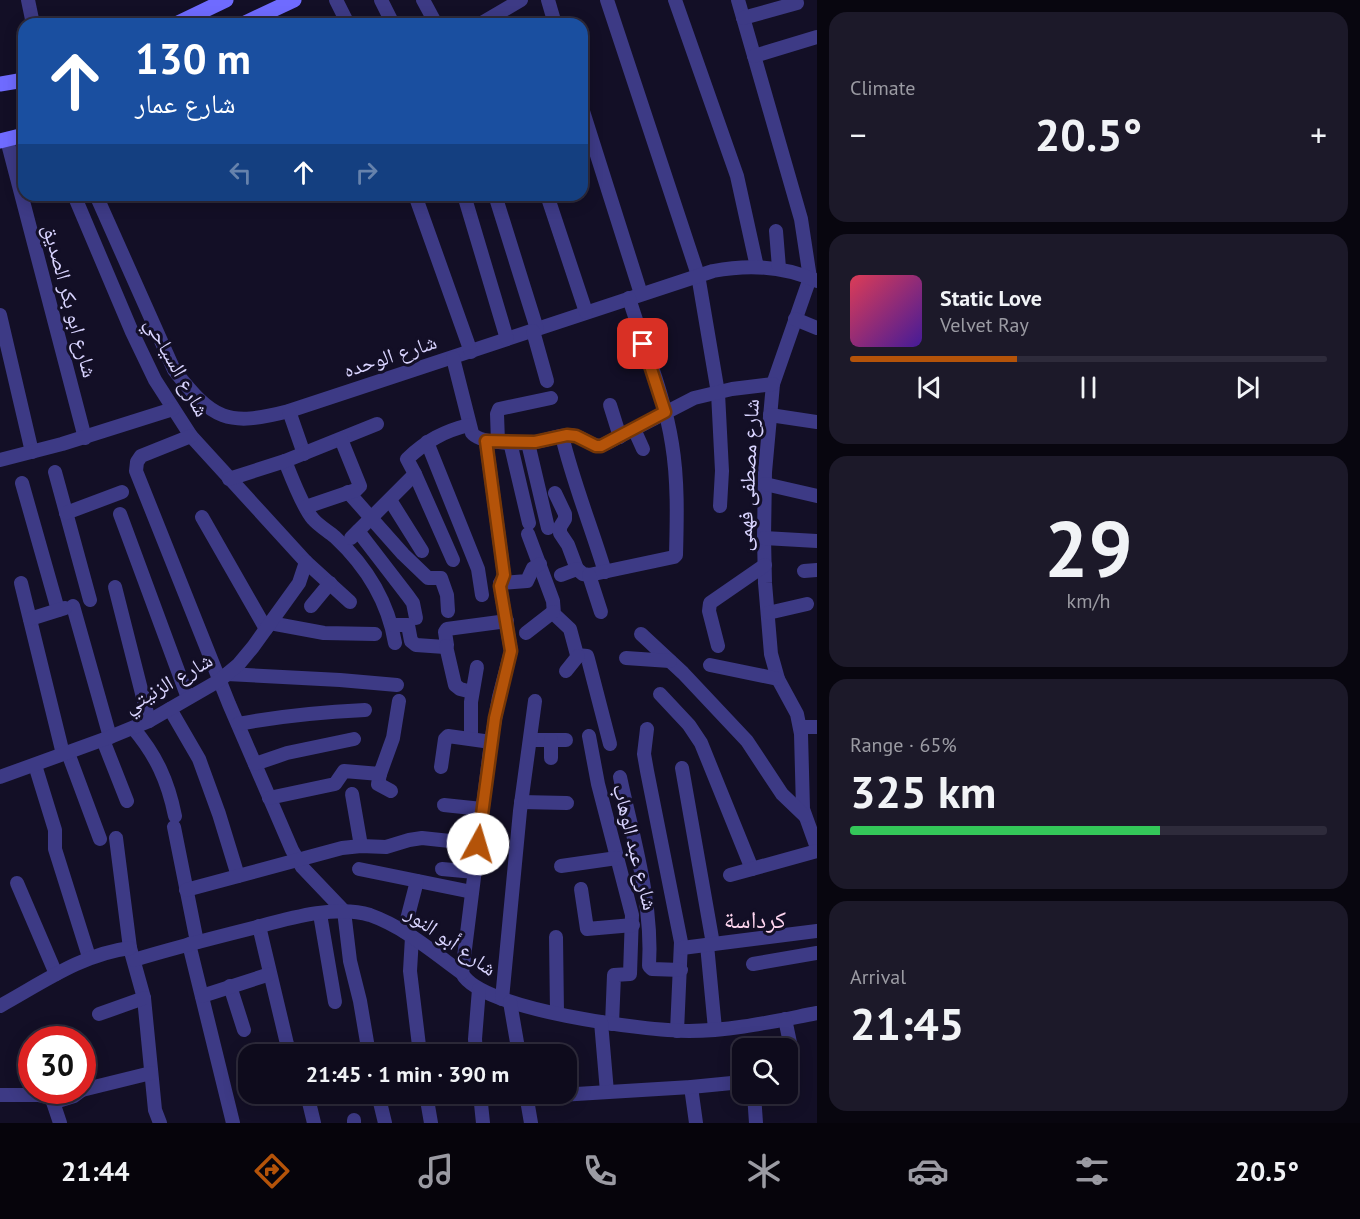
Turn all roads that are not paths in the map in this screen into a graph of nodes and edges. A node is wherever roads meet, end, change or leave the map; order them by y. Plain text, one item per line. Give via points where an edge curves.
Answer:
1 (28, 0) edge
2 (226, 0) edge
3 (294, 0) edge
4 (336, 0) edge
5 (381, 0) edge
6 (423, 0) edge
7 (521, 0) edge
8 (548, 0) edge
9 (607, 0) edge
10 (675, 0) edge
11 (738, 0) edge
12 (797, 3) dead end
13 (32, 18) edge
14 (188, 18) edge
15 (256, 18) edge
16 (345, 18) edge
17 (390, 18) edge
18 (433, 18) edge
19 (494, 18) edge
20 (553, 18) edge
21 (743, 18) junction
22 (817, 37) edge
23 (754, 56) junction
24 (18, 81) edge
25 (0, 84) edge
26 (588, 129) edge
27 (18, 137) edge
28 (3, 141) edge
29 (18, 195) edge
30 (20, 201) edge
31 (76, 201) edge
32 (99, 201) edge
33 (417, 201) edge
34 (466, 201) edge
35 (497, 201) edge
36 (549, 201) edge
37 (776, 231) dead end
38 (114, 234) junction
39 (94, 243) junction
40 (757, 267) junction
41 (779, 268) junction
42 (698, 275) junction
43 (814, 279) edge
44 (635, 296) junction
45 (586, 312) junction
46 (0, 315) edge
47 (795, 319) junction
48 (817, 328) edge
49 (535, 330) junction
50 (507, 339) junction
51 (471, 352) junction
52 (453, 358) junction
53 (547, 381) dead end
54 (773, 384) junction
55 (718, 393) junction
56 (551, 398) dead end
57 (610, 405) dead end
58 (173, 409) junction
59 (289, 411) junction
60 (665, 412) junction
61 (770, 416) junction
62 (817, 422) edge
63 (377, 424) dead end
64 (469, 424) junction
65 (634, 429) junction
66 (191, 436) junction
67 (562, 436) junction
68 (620, 437) junction
69 (85, 438) junction
70 (341, 439) junction
71 (427, 442) junction
72 (498, 442) junction
73 (528, 443) junction
74 (643, 449) dead end
75 (32, 452) junction
76 (304, 454) junction
77 (0, 460) edge
78 (285, 461) junction
79 (55, 472) dead end
80 (415, 474) junction
81 (229, 479) junction
82 (22, 483) dead end
83 (765, 484) junction
84 (122, 492) dead end
85 (348, 492) junction
86 (555, 493) dead end
87 (817, 496) edge
88 (390, 500) junction
89 (720, 506) dead end
90 (306, 507) junction
91 (66, 513) junction
92 (120, 514) dead end
93 (202, 517) dead end
94 (371, 518) junction
95 (548, 528) dead end
96 (358, 531) junction
97 (764, 538) junction
98 (817, 542) edge
99 (344, 546) junction
100 (422, 550) dead end
101 (453, 560) dead end
102 (306, 562) junction
103 (540, 564) junction
104 (765, 565) junction
105 (583, 572) junction
106 (605, 572) junction
107 (561, 575) dead end
108 (330, 583) junction
109 (21, 584) dead end
110 (500, 584) junction
111 (482, 595) dead end
112 (90, 600) junction
113 (350, 602) dead end
114 (807, 604) dead end
115 (73, 606) junction
116 (311, 606) dead end
117 (58, 610) junction
118 (448, 611) dead end
119 (553, 612) junction
120 (601, 612) dead end
121 (768, 613) junction
122 (416, 618) dead end
123 (30, 619) junction
124 (507, 621) junction
125 (392, 625) junction
126 (268, 626) junction
127 (526, 633) dead end
128 (375, 634) dead end
129 (641, 634) dead end
130 (395, 643) dead end
131 (446, 646) junction
132 (718, 646) dead end
133 (578, 656) junction
134 (626, 658) dead end
135 (670, 661) junction
136 (710, 665) dead end
137 (477, 667) dead end
138 (566, 671) dead end
139 (223, 677) junction
140 (778, 679) junction
141 (397, 685) dead end
142 (472, 692) junction
143 (660, 694) dead end
144 (188, 698) junction
145 (399, 701) dead end
146 (535, 701) dead end
147 (170, 709) junction
148 (365, 710) dead end
149 (149, 721) junction
150 (238, 724) junction
151 (800, 727) junction
152 (817, 727) edge
153 (133, 728) junction
154 (647, 729) dead end
155 (589, 736) dead end
156 (107, 739) junction
157 (354, 739) dead end
158 (471, 739) junction
159 (531, 740) junction
160 (551, 740) junction
161 (566, 740) dead end
162 (491, 742) junction
163 (610, 744) dead end
164 (66, 753) junction
165 (551, 758) dead end
166 (255, 764) junction
167 (35, 765) junction
168 (441, 767) dead end
169 (682, 768) dead end
170 (380, 774) junction
171 (0, 777) edge
172 (620, 777) dead end
173 (392, 791) dead end
174 (352, 794) dead end
175 (270, 798) junction
176 (127, 801) dead end
177 (521, 802) junction
178 (567, 804) dead end
179 (444, 805) dead end
180 (482, 809) junction
181 (805, 816) junction
182 (100, 838) dead end
183 (116, 838) dead end
184 (478, 844) junction
185 (361, 846) junction
186 (817, 850) edge
187 (617, 858) junction
188 (297, 860) junction
189 (561, 866) dead end
190 (359, 869) dead end
191 (442, 869) dead end
192 (752, 869) junction
193 (475, 872) junction
194 (730, 875) dead end
195 (238, 876) junction
196 (417, 880) junction
197 (17, 883) dead end
198 (581, 889) dead end
199 (186, 890) junction
200 (472, 892) junction
201 (344, 911) junction
202 (320, 914) junction
203 (633, 925) junction
204 (259, 926) junction
205 (817, 931) edge
206 (408, 934) junction
207 (556, 937) dead end
208 (193, 943) junction
209 (710, 945) junction
210 (682, 948) junction
211 (817, 953) edge
212 (132, 954) junction
213 (89, 957) junction
214 (753, 963) dead end
215 (681, 970) junction
216 (462, 973) junction
217 (270, 974) junction
218 (56, 975) junction
219 (231, 986) junction
220 (479, 989) junction
221 (202, 996) junction
222 (144, 998) junction
223 (506, 1001) junction
224 (336, 1002) dead end
225 (0, 1006) edge
226 (557, 1013) junction
227 (817, 1013) edge
228 (99, 1014) dead end
229 (785, 1019) junction
230 (607, 1023) junction
231 (715, 1029) junction
232 (244, 1030) dead end
233 (677, 1031) junction
234 (790, 1038) edge
235 (287, 1044) edge
236 (367, 1044) edge
237 (419, 1044) edge
238 (475, 1044) edge
239 (517, 1044) edge
240 (151, 1073) junction
241 (732, 1083) edge
242 (96, 1087) edge
243 (691, 1087) junction
244 (607, 1092) junction
245 (577, 1093) edge
246 (0, 1095) edge
247 (18, 1095) edge
248 (54, 1104) edge
249 (310, 1104) edge
250 (380, 1104) edge
251 (428, 1104) edge
252 (481, 1104) edge
253 (528, 1104) edge
254 (755, 1104) edge
255 (60, 1123) edge
256 (160, 1123) edge
257 (233, 1123) edge
258 (314, 1123) edge
259 (385, 1123) edge
260 (431, 1123) edge
261 (483, 1123) edge
262 (531, 1123) edge
263 (696, 1123) edge
264 (756, 1123) edge

1 - 13 street
2 - 14 main road
3 - 15 main road
4 - 16 street
5 - 17 street
6 - 18 street
7 - 19 street
8 - 20 street
9 - 42 street
10 - 40 street via 736,176
11 - 21 street
12 - 21 street
21 - 23 street
22 - 23 street
23 - 43 street via 801,219
24 - 25 main road
26 - 44 street
27 - 28 main road
28 - 29 street, شارع ابو بكر الصديق
30 - 69 street, شارع ابو بكر الصديق
31 - 39 street, شارع السياحي
32 - 38 street, شارع الوحده
33 - 51 street
34 - 50 street
35 - 49 street
36 - 45 street
37 - 41 street
38 - 39 street
38 - 59 street, شارع الوحده via 166,356 191,391 223,416 251,420
39 - 58 street, شارع السياحي via 155,380
40 - 41 street, شارع الوحده
40 - 42 street, شارع الوحده
41 - 43 street, شارع الوحده
42 - 44 street, شارع الوحده
42 - 55 street
43 - 47 street, شارع مصطفى فهمى
44 - 45 street, شارع الوحده
44 - 60 street
45 - 49 street, شارع الوحده
46 - 75 street
47 - 48 street
47 - 54 street, شارع مصطفى فهمى
49 - 50 street, شارع الوحده
49 - 53 street
50 - 51 street, شارع الوحده
51 - 52 street, شارع الوحده
52 - 59 street, شارع الوحده
52 - 64 street
54 - 55 street
54 - 61 street, شارع مصطفى فهمى
55 - 60 street via 694,398
55 - 89 street
56 - 72 street via 499,409
57 - 68 street
58 - 66 street, شارع السياحي
58 - 69 street
59 - 76 street
60 - 65 street
60 - 106 street via 675,465 676,555
61 - 62 street
61 - 83 street, شارع مصطفى فهمى
63 - 70 street
64 - 71 street
64 - 72 street via 474,436
65 - 68 street
65 - 74 street
66 - 81 street, شارع السياحي
66 - 139 street via 141,456 136,471
67 - 68 street via 576,436 596,446
67 - 73 street
67 - 106 street via 574,484
69 - 75 street
70 - 76 street
70 - 85 street via 360,483
71 - 80 street via 407,459
71 - 111 street via 478,569
72 - 73 street
72 - 103 street
72 - 110 street via 504,575
73 - 95 street
75 - 77 street
76 - 78 street
78 - 81 street
78 - 90 street
79 - 91 street
80 - 88 street
80 - 101 street
81 - 102 street, شارع السياحي
82 - 117 street
83 - 87 street
83 - 97 street, شارع مصطفى فهمى
84 - 91 street
85 - 90 street
85 - 94 street
86 - 105 street via 565,514 560,533
88 - 94 street
88 - 100 street
90 - 99 street via 313,519
91 - 112 street
92 - 144 street
93 - 126 street
94 - 96 street
94 - 118 street via 428,578 441,578
96 - 99 street
96 - 122 street via 408,596
97 - 98 street
97 - 104 street, شارع مصطفى فهمى
99 - 125 street via 383,600
102 - 108 street, شارع السياحي
102 - 126 street, شارع الزنيتي via 299,584
103 - 110 street via 533,568 527,581
103 - 119 street
104 - 121 street, شارع مصطفى فهمى
104 - 132 street via 710,603
105 - 106 street
105 - 107 street
105 - 120 street
108 - 113 street, شارع السياحي
108 - 116 street
109 - 123 street
110 - 124 street
112 - 115 street
112 - 149 street via 115,590
114 - 121 street
115 - 117 street
115 - 156 street
117 - 123 street
119 - 127 street via 544,626
119 - 133 street via 570,629
121 - 140 street, شارع مصطفى فهمى via 771,654
123 - 164 street
124 - 131 street via 447,629
124 - 162 street via 511,651
125 - 130 street
125 - 131 street via 408,625 411,641 416,645
126 - 128 street
126 - 139 street, شارع الزنيتي via 246,656
129 - 135 street
131 - 142 street via 455,685
133 - 138 street
133 - 163 street via 587,656
134 - 135 street
135 - 181 street via 747,741 782,794
136 - 140 street
137 - 142 street
139 - 141 street
139 - 144 street, شارع الزنيتي
139 - 150 street
140 - 151 street, شارع مصطفى فهمى via 794,704
142 - 158 street
143 - 192 street via 690,724 701,743
144 - 147 street, شارع الزنيتي
145 - 170 street via 393,738
146 - 159 street
147 - 149 street, شارع الزنيتي
147 - 195 street via 199,759
148 - 150 street
149 - 153 street, شارع الزنيتي
150 - 166 street
151 - 152 street
151 - 181 street, شارع مصطفى فهمى
153 - 156 street, شارع الزنيتي
153 - 199 street via 149,747 170,792
154 - 210 street via 646,763
155 - 187 street, شارع عبد الوهاب
156 - 164 street, شارع الزنيتي
156 - 176 street
157 - 166 street
158 - 162 street
158 - 168 street via 446,737
159 - 160 street
159 - 177 street
160 - 161 street
160 - 165 street
162 - 180 street
164 - 167 street, شارع الزنيتي
164 - 182 street
166 - 175 street
167 - 171 street, شارع الزنيتي
167 - 213 street via 55,830 55,849
169 - 209 street
170 - 173 street via 378,784
170 - 175 street via 344,771 335,784
172 - 215 street via 645,892 650,966
174 - 185 street
175 - 188 street
177 - 178 street
177 - 223 street via 524,835
179 - 180 street
180 - 184 street
181 - 186 street
183 - 212 street
184 - 185 street via 422,838 386,847
184 - 193 street
185 - 188 street
186 - 192 street
187 - 189 street
187 - 203 street, شارع عبد الوهاب
188 - 195 street
188 - 201 street
190 - 196 street
191 - 193 street
192 - 194 street
193 - 200 street
195 - 199 street
196 - 200 street
196 - 206 street
197 - 218 street
198 - 203 street via 587,929
199 - 208 street
200 - 216 street
201 - 202 street, شارع أبو النور
201 - 206 street, شارع أبو النور via 369,915
201 - 236 street
202 - 204 street, شارع أبو النور
202 - 224 street
203 - 230 street, شارع عبد الوهاب via 630,974 615,975
204 - 208 street, شارع أبو النور
204 - 217 street
205 - 209 street
206 - 216 street, شارع أبو النور
206 - 237 street
207 - 226 street
208 - 212 street, شارع أبو النور
208 - 221 street
209 - 210 street
209 - 231 street
210 - 215 street
211 - 214 street
212 - 213 street, شارع أبو النور via 109,951
212 - 222 street
213 - 218 street, شارع أبو النور
215 - 233 street
216 - 220 street, شارع أبو النور
217 - 219 street
217 - 235 street
218 - 225 street, شارع أبو النور
219 - 221 street
219 - 232 street
220 - 223 street, شارع أبو النور
220 - 238 street
221 - 257 street
222 - 228 street
222 - 240 street
223 - 226 street, شارع أبو النور
223 - 239 street
226 - 230 street, شارع أبو النور
227 - 229 street, شارع أبو النور
229 - 231 street, شارع أبو النور
229 - 234 street
230 - 233 street, شارع أبو النور
230 - 244 street
231 - 233 street, شارع أبو النور
240 - 242 street
240 - 256 street
241 - 243 street
243 - 244 street
243 - 263 street
244 - 245 street
246 - 247 street
248 - 255 street
249 - 258 street
250 - 259 street
251 - 260 street
252 - 261 street
253 - 262 street
254 - 264 street

